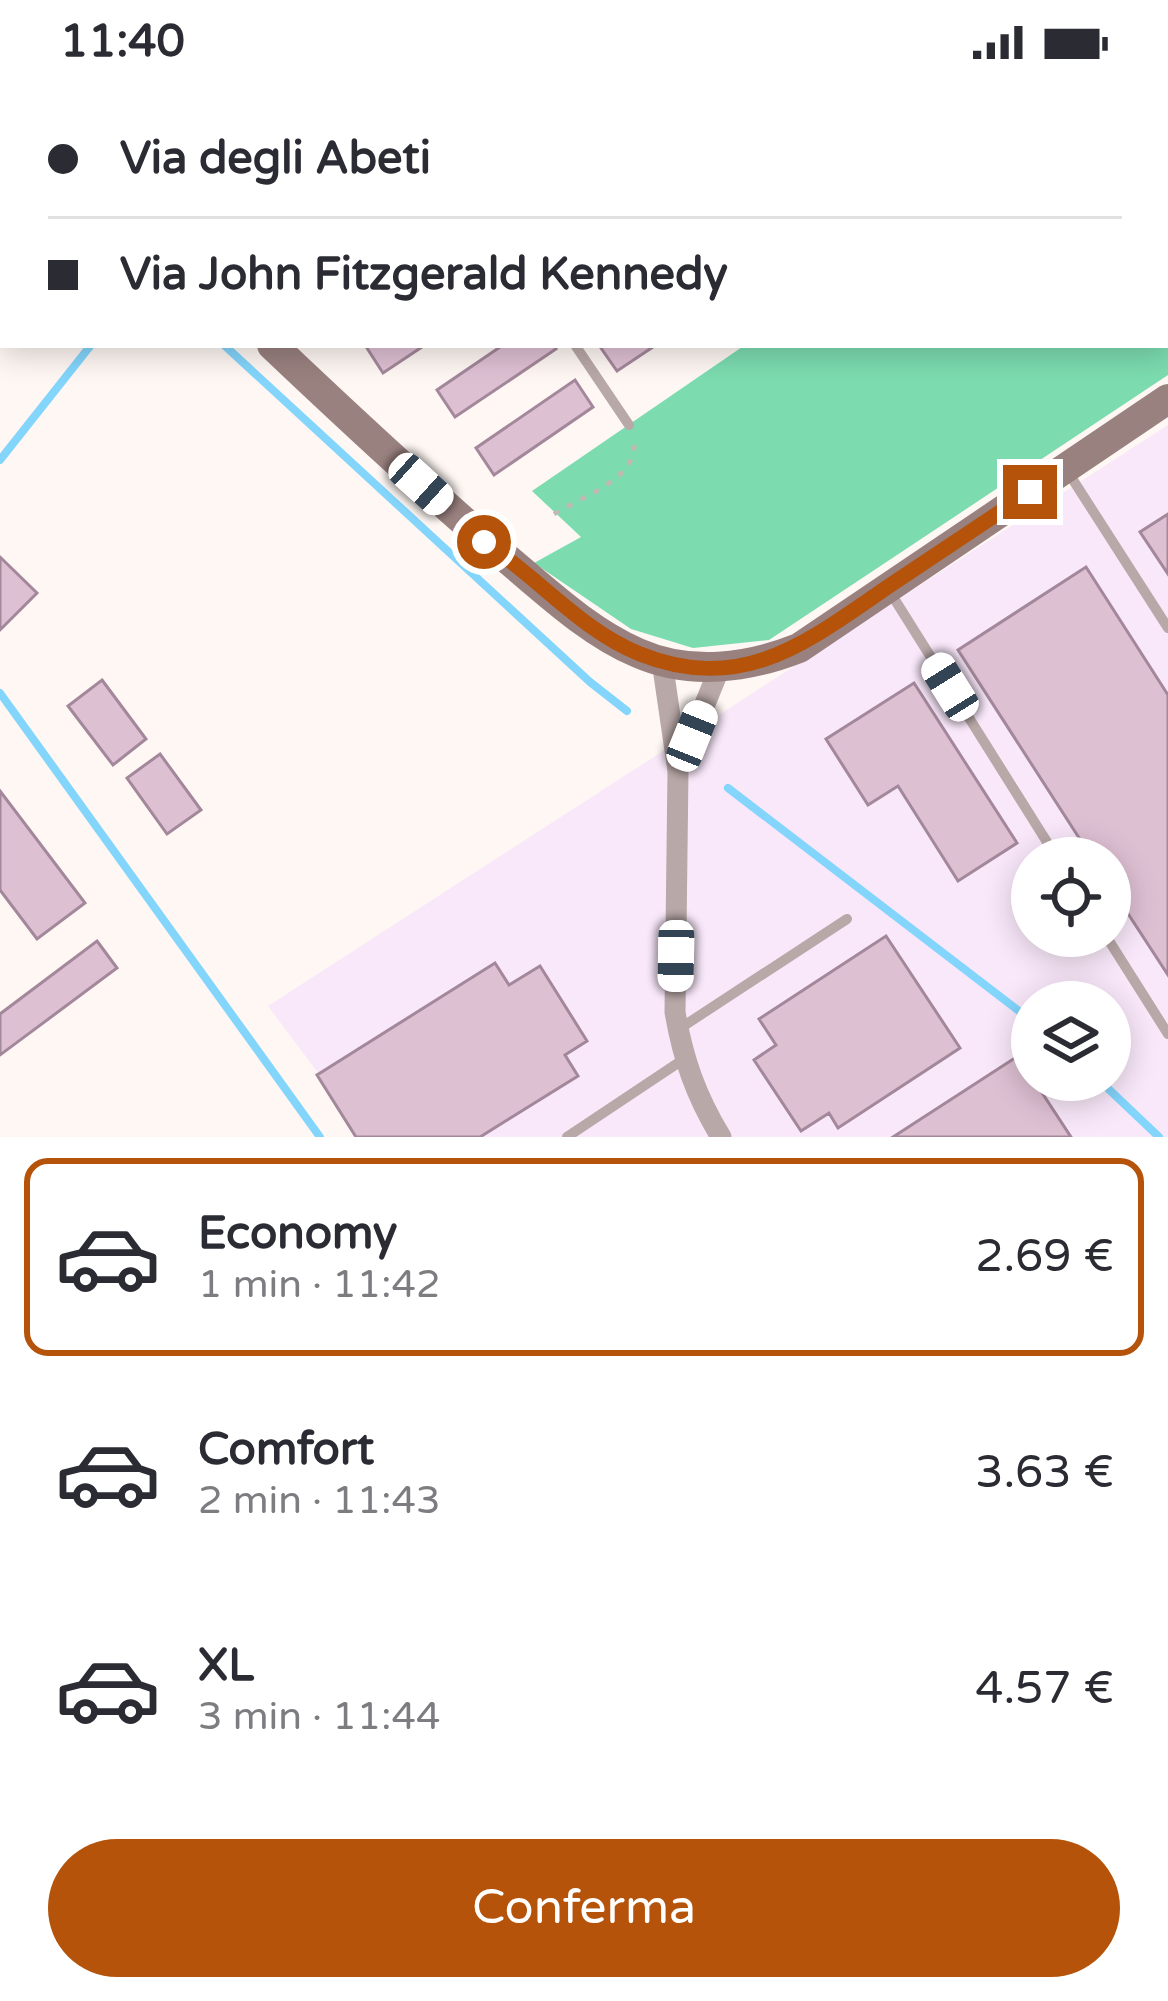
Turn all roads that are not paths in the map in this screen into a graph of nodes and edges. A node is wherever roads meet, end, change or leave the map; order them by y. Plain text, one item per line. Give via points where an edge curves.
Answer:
1 (275, 348) edge
2 (576, 348) edge
3 (1168, 399) edge
4 (629, 425) road end
5 (1065, 468) junction
6 (887, 587) junction
7 (1168, 628) edge
8 (691, 665) junction
9 (678, 771) junction
10 (1044, 837) edge
11 (848, 919) dead end
12 (1119, 957) edge
13 (678, 1030) junction
14 (1168, 1034) edge
15 (684, 1059) junction
16 (567, 1137) edge
17 (721, 1137) edge

1 - 8 street via 568,609 613,640
2 - 4 lane
3 - 5 street
5 - 6 street
5 - 7 lane
6 - 8 street via 799,648 761,662
6 - 10 lane
8 - 9 street
8 - 9 street
9 - 13 street
11 - 13 lane
12 - 14 lane
13 - 15 street
15 - 16 lane
15 - 17 street

